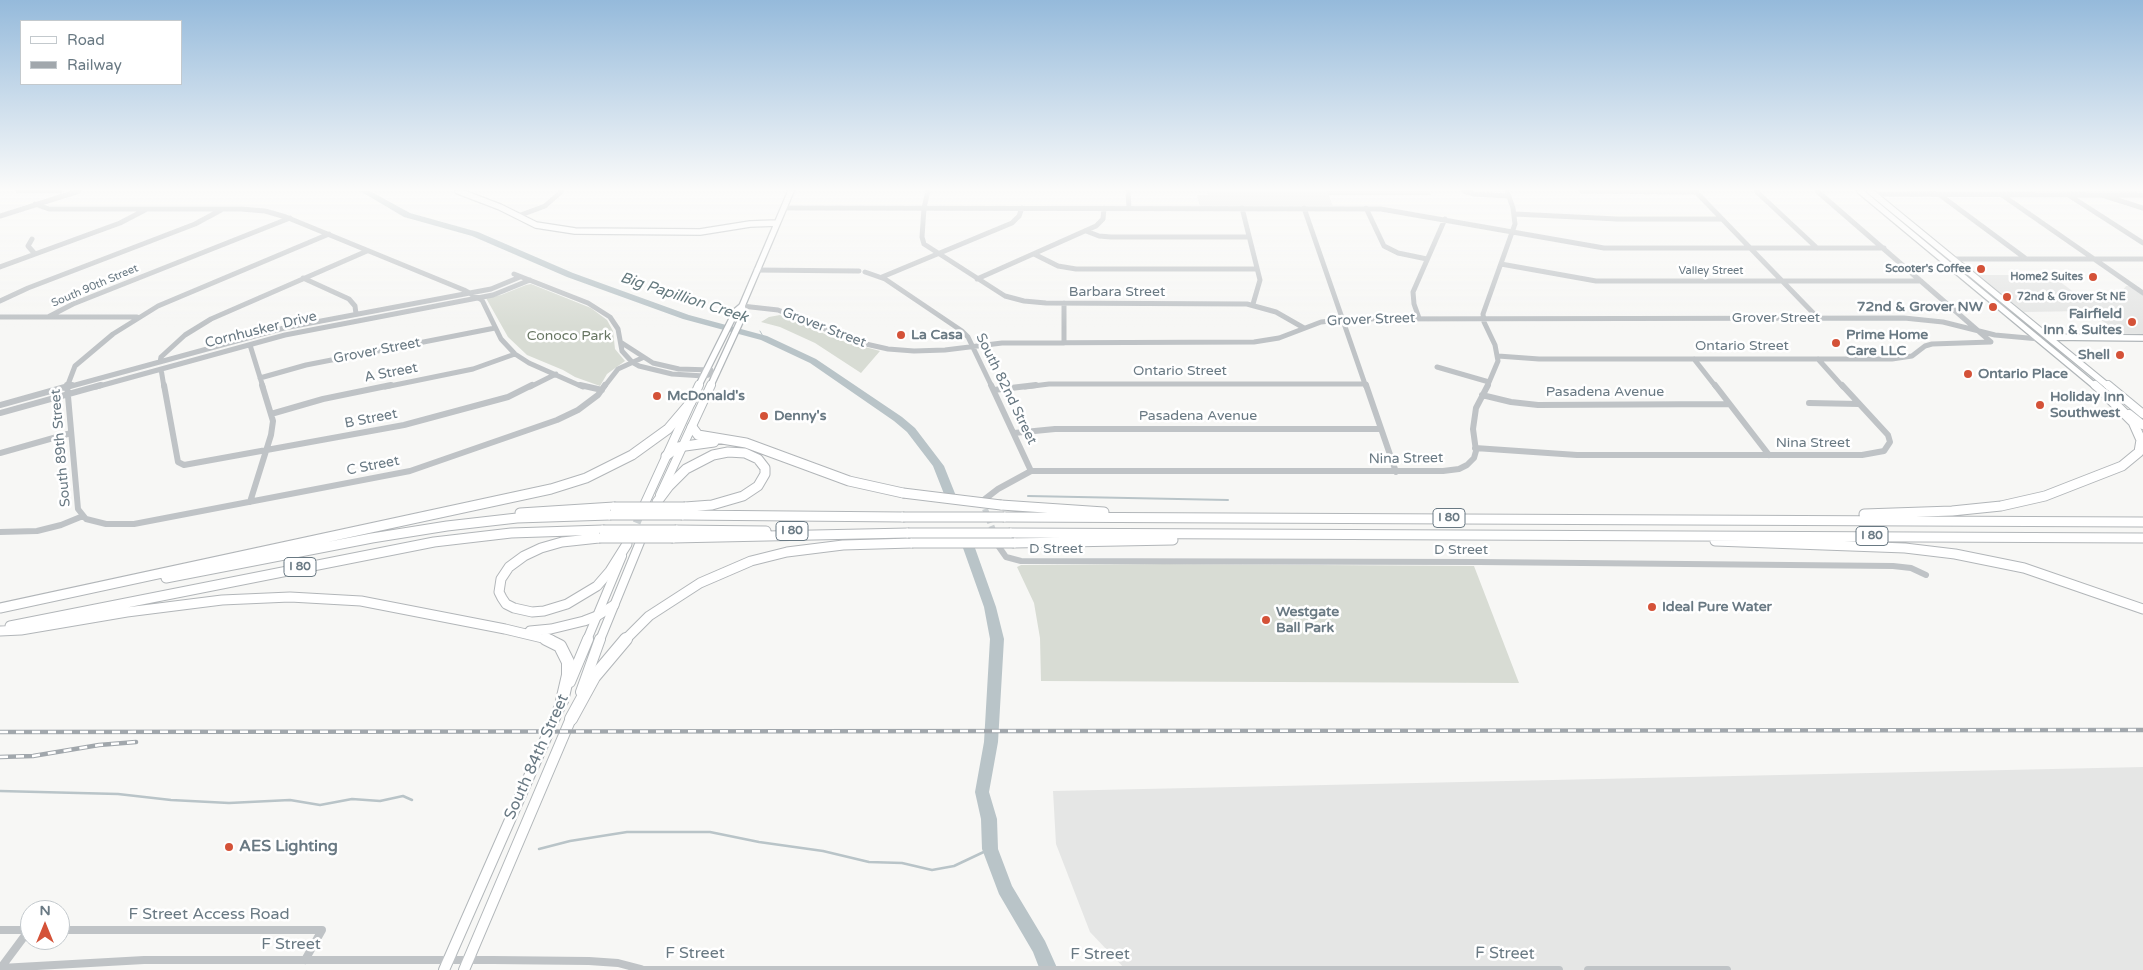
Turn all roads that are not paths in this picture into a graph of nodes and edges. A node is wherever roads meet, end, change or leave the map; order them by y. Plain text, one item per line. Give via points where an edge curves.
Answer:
1 (86, 236) edge
2 (164, 236) edge
3 (244, 236) edge
4 (324, 236) edge
5 (334, 236) edge
6 (771, 236) edge
7 (922, 236) edge
8 (979, 236) edge
9 (1074, 236) edge
10 (1102, 236) edge
11 (1314, 236) edge
12 (1379, 236) edge
13 (1437, 236) edge
14 (1511, 236) edge
15 (1536, 236) edge
16 (1739, 236) edge
17 (1804, 236) edge
18 (1870, 236) edge
19 (1914, 236) edge
20 (1925, 236) edge
21 (1995, 236) edge
22 (2062, 236) edge
23 (1249, 237) joint
24 (32, 239) dead end
25 (1750, 248) junction
26 (1817, 248) junction
27 (1884, 248) junction
28 (367, 250) junction
29 (36, 254) junction
30 (937, 254) junction
31 (1034, 254) junction
32 (1935, 254) junction
33 (1427, 259) junction
34 (1953, 259) junction
35 (2026, 259) junction
36 (2095, 259) junction
37 (2143, 259) edge
38 (1501, 264) junction
39 (0, 267) edge
40 (1257, 269) junction
41 (756, 270) junction
42 (882, 277) junction
43 (303, 278) junction
44 (977, 279) junction
45 (530, 280) junction
46 (1782, 281) junction
47 (1922, 281) junction
48 (469, 293) junction
49 (2143, 293) edge
50 (478, 298) junction
51 (0, 301) edge
52 (1064, 303) junction
53 (1252, 304) junction
54 (743, 310) junction
55 (356, 314) junction
56 (0, 317) edge
57 (48, 317) junction
58 (138, 317) junction
59 (1419, 318) junction
60 (1483, 318) junction
61 (1818, 318) junction
62 (1343, 319) junction
63 (495, 328) junction
64 (1304, 328) junction
65 (1979, 330) junction
66 (2037, 337) junction
67 (2050, 337) junction
68 (2143, 338) edge
69 (1064, 342) junction
70 (622, 343) junction
71 (1983, 343) joint
72 (250, 345) junction
73 (973, 346) junction
74 (515, 354) junction
75 (1498, 356) junction
76 (642, 358) junction
77 (1694, 359) junction
78 (1818, 359) junction
79 (160, 362) junction
80 (632, 362) junction
81 (1437, 367) dead end
82 (161, 369) junction
83 (706, 372) junction
84 (717, 373) junction
85 (556, 374) junction
86 (260, 378) junction
87 (1489, 382) junction
88 (1366, 384) junction
89 (67, 387) junction
90 (602, 390) junction
91 (994, 390) junction
92 (68, 395) junction
93 (1482, 395) junction
94 (2107, 396) junction
95 (691, 402) junction
96 (1809, 403) dead end
97 (1729, 404) junction
98 (1859, 404) junction
99 (0, 405) edge
100 (0, 413) edge
101 (271, 414) junction
102 (2143, 414) edge
103 (2143, 425) edge
104 (692, 427) junction
105 (1381, 428) junction
106 (71, 433) junction
107 (1014, 433) junction
108 (683, 446) junction
109 (756, 447) junction
110 (1475, 448) junction
111 (266, 450) junction
112 (0, 454) edge
113 (666, 456) junction
114 (1769, 456) junction
115 (1030, 472) junction
116 (1396, 472) junction
117 (985, 499) dead end
118 (250, 502) junction
119 (645, 503) tunnel mouth
120 (656, 503) joint
121 (683, 511) junction
122 (83, 516) junction
123 (1254, 518) junction
124 (1643, 518) junction
125 (2143, 520) edge
126 (0, 532) edge
127 (601, 534) junction
128 (1335, 535) junction
129 (1600, 536) junction
130 (2143, 538) edge
131 (640, 542) dead end
132 (628, 543) joint
133 (1000, 548) tunnel mouth
134 (1926, 574) dead end
135 (614, 605) junction
136 (0, 609) edge
137 (2143, 609) edge
138 (597, 616) junction
139 (0, 629) edge
140 (505, 629) junction
141 (562, 701) junction
142 (571, 719) junction
143 (1, 930) edge
144 (20, 930) edge
145 (70, 930) edge
146 (20, 942) edge
147 (305, 960) junction
148 (446, 965) edge
149 (467, 965) edge
150 (0, 968) edge
151 (1109, 969) edge
152 (35, 970) edge
153 (639, 970) edge
154 (943, 970) edge
155 (989, 970) edge
156 (1559, 970) edge
157 (1588, 970) edge
158 (1727, 970) edge

1 - 29 street
2 - 51 street
3 - 57 street, South 90th Street
4 - 58 street, South 89th Street
5 - 28 street
6 - 41 main road
7 - 30 street, Barbara Street via 926,247
8 - 30 street
9 - 31 street
10 - 23 street
11 - 62 street
12 - 33 street via 1384,246 1398,253
13 - 33 street
14 - 38 street
15 - 25 street via 1614,248
16 - 25 street
17 - 26 street
18 - 27 street
19 - 32 main road
20 - 34 main road
21 - 35 street
22 - 36 street
23 - 40 street
24 - 29 street via 28,246
25 - 26 street
25 - 46 street
26 - 27 street
27 - 47 street
28 - 43 street
28 - 48 street
29 - 39 street
30 - 42 street
30 - 44 street, Barbara Street
31 - 40 street via 1070,268
31 - 44 street
32 - 34 main road
32 - 66 main road
33 - 59 street via 1413,292
34 - 35 street
34 - 67 main road
35 - 36 street
36 - 37 street
36 - 49 street
38 - 46 street, Valley Street via 1596,281
38 - 60 street
40 - 53 street via 1260,284
41 - 42 street, South 82nd Street via 862,272
41 - 54 main road
42 - 73 street, South 82nd Street via 962,331
43 - 55 street via 349,299
43 - 79 street via 198,326 161,357
44 - 52 street, Barbara Street via 1013,298 1037,303
45 - 48 street, Cornhusker Drive via 517,275 498,287
45 - 50 street, Cornhusker Drive via 504,292
45 - 70 street via 604,312 616,324
46 - 47 street, Valley Street
46 - 61 street
47 - 65 street
48 - 50 street
48 - 55 street, Cornhusker Drive
50 - 63 street via 486,305
50 - 72 street, Cornhusker Drive via 300,331
52 - 53 street, Barbara Street
52 - 69 street
53 - 64 street, Barbara Street via 1276,312
54 - 73 street, Grover Street via 778,310 875,347 926,351
54 - 83 main road via 736,312
54 - 84 main road
55 - 79 street, Cornhusker Drive via 284,328
56 - 57 street
57 - 58 street
58 - 89 street, South 89th Street via 78,363 70,372
59 - 60 street, Grover Street
59 - 62 street, Grover Street
60 - 61 street, Grover Street
60 - 75 street
61 - 65 street, Grover Street via 1919,318
62 - 64 street, Grover Street
62 - 88 street
63 - 74 street
63 - 86 street, Grover Street via 306,365
64 - 69 street, Grover Street via 1279,338 1254,342
65 - 66 street, Grover Street via 1995,335
65 - 71 street via 1991,342
66 - 67 main road, Grover Street
66 - 94 main road
67 - 68 main road, Grover Street
67 - 102 main road
69 - 73 street, Grover Street
70 - 76 street
70 - 80 street via 622,351
71 - 78 street, Ontario Street via 1932,344 1902,358
72 - 82 street, Cornhusker Drive
72 - 86 street
73 - 91 street, South 82nd Street
74 - 85 street
74 - 101 street, A Street via 473,369
75 - 77 street, Ontario Street
75 - 87 street
76 - 80 street, C Street
76 - 83 street via 669,368
77 - 78 street, Ontario Street
77 - 97 street
78 - 98 street
79 - 89 street, Cornhusker Drive
80 - 83 street via 658,372
80 - 90 street, C Street via 615,372
81 - 87 street
82 - 92 street, Cornhusker Drive
82 - 111 street, B Street via 178,462 184,465
83 - 84 street
83 - 95 main road
84 - 104 main road
85 - 90 street via 584,387
85 - 111 street, B Street via 508,397 404,425
86 - 101 street
87 - 93 street
88 - 91 street, Ontario Street via 1049,384
88 - 105 street
89 - 92 street, South 89th Street
89 - 99 street, Cornhusker Drive
90 - 118 street, C Street via 585,405 558,420 410,471
91 - 107 street, South 82nd Street
92 - 100 street, Cornhusker Drive
92 - 106 street, South 89th Street
93 - 97 street, Pasadena Avenue via 1538,405
93 - 110 street via 1473,419
94 - 103 main road
94 - 124 highway via 2136,426 2142,440 2139,452 2122,466 2038,498 1952,511
95 - 113 main road
95 - 136 highway via 668,429 632,455 586,478 551,489
96 - 98 street
97 - 114 street
98 - 114 street, Nina Street via 1888,435 1890,442 1887,448 1871,455
101 - 111 street via 273,428
104 - 108 main road
104 - 109 highway via 698,434
105 - 107 street, Pasadena Avenue via 1055,429
105 - 116 street
106 - 112 street
106 - 122 street, South 89th Street via 78,509
107 - 115 street, South 82nd Street
108 - 109 highway via 717,442
108 - 113 highway
108 - 120 main road
109 - 123 highway, bridge via 849,481 945,500 1055,510
110 - 114 street, Nina Street via 1577,455
110 - 116 street, Nina Street via 1474,458 1460,469
111 - 118 street
113 - 119 main road
115 - 116 street, Nina Street
115 - 117 street
118 - 122 street, C Street via 126,524 100,523
120 - 121 highway via 686,469 713,455 745,453 758,459 765,468 758,486 743,496
121 - 123 highway, I 80, bridge
121 - 136 highway, I 80, bridge via 612,511 500,520 399,533
122 - 126 street via 37,531
123 - 124 highway, I 80
124 - 125 highway, I 80
127 - 128 highway, I 80, bridge
127 - 132 highway via 541,548 509,567 501,579 499,592 506,604 532,612 567,604 597,586
127 - 139 highway, I 80 via 511,533 416,545
128 - 129 highway, I 80
128 - 142 highway, bridge via 1086,543 843,545 787,552 751,561 700,583 649,616 616,648 594,677
129 - 130 highway, I 80
129 - 137 highway via 1937,552 2024,568
131 - 135 main road, South 84th Street
132 - 138 main road, South 84th Street
133 - 134 street, D Street via 1009,559 1021,561 1892,566 1912,568
135 - 138 highway
135 - 142 main road, South 84th Street
138 - 140 highway via 551,629
138 - 141 main road, South 84th Street
139 - 140 highway via 21,630 164,606 283,597 378,604
140 - 141 highway via 543,637 560,646 569,668
141 - 148 main road, South 84th Street
142 - 149 main road, South 84th Street
143 - 144 street
145 - 147 street, F Street Access Road via 322,930
146 - 150 street
147 - 148 street, F Street
147 - 150 street, F Street via 144,960
148 - 149 street, F Street
149 - 153 street, F Street via 589,960 618,963
150 - 152 street
151 - 155 street, F Street
151 - 156 street, F Street
153 - 154 street, F Street
154 - 155 street, F Street
157 - 158 street

